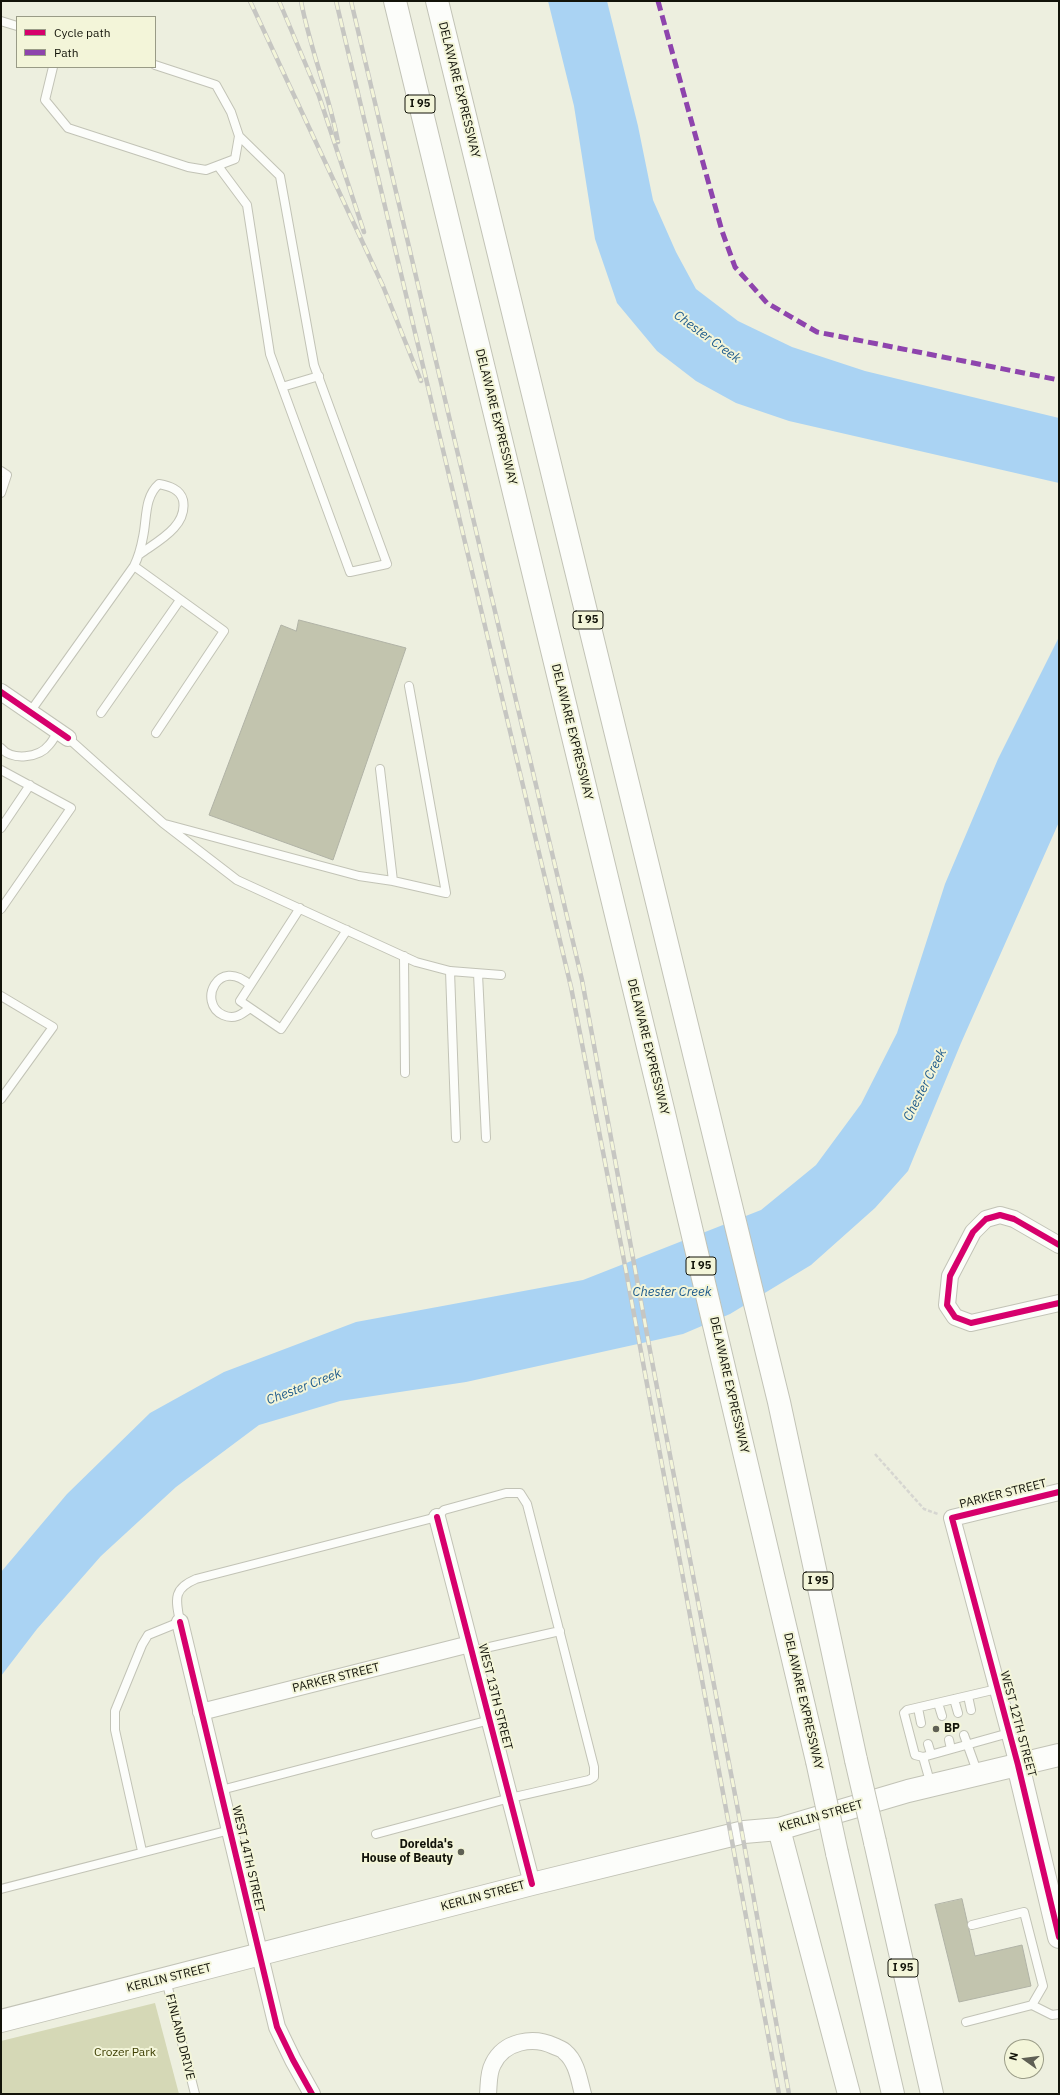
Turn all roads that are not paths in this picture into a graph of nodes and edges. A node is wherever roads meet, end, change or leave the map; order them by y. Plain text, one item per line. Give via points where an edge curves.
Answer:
1 (395, 1) edge
2 (437, 1) edge
3 (450, 1) edge
4 (1, 21) edge
5 (16, 26) edge
6 (156, 65) edge
7 (53, 68) edge
8 (239, 136) junction
9 (474, 152) junction
10 (218, 166) junction
11 (319, 376) junction
12 (282, 387) junction
13 (1, 471) edge
14 (1, 493) edge
15 (140, 554) junction
16 (134, 566) junction
17 (180, 600) junction
18 (409, 686) dead end
19 (2, 693) edge
20 (30, 712) junction
21 (101, 713) dead end
22 (156, 733) dead end
23 (63, 735) junction
24 (2, 751) edge
25 (380, 769) dead end
26 (1, 770) edge
27 (30, 785) junction
28 (163, 823) junction
29 (1, 828) edge
30 (393, 881) junction
31 (300, 908) junction
32 (1, 909) edge
33 (347, 930) junction
34 (404, 956) junction
35 (450, 971) junction
36 (478, 974) junction
37 (501, 975) dead end
38 (250, 985) junction
39 (1, 995) edge
40 (250, 1008) junction
41 (405, 1073) dead end
42 (1, 1099) edge
43 (456, 1138) dead end
44 (486, 1138) dead end
45 (1059, 1245) edge
46 (1059, 1303) edge
47 (1059, 1492) edge
48 (437, 1517) junction
49 (952, 1518) joint
50 (180, 1622) junction
51 (560, 1631) junction
52 (471, 1647) junction
53 (997, 1689) junction
54 (968, 1696) junction
55 (954, 1699) junction
56 (938, 1703) junction
57 (918, 1708) junction
58 (971, 1710) dead end
59 (201, 1712) junction
60 (958, 1713) dead end
61 (942, 1716) dead end
62 (490, 1720) junction
63 (921, 1723) dead end
64 (1009, 1733) junction
65 (964, 1735) dead end
66 (948, 1740) dead end
67 (928, 1744) dead end
68 (968, 1744) junction
69 (951, 1749) junction
70 (1059, 1755) edge
71 (927, 1756) junction
72 (1018, 1765) junction
73 (978, 1774) junction
74 (931, 1786) junction
75 (221, 1790) junction
76 (510, 1798) junction
77 (779, 1829) junction
78 (230, 1830) junction
79 (376, 1834) dead end
80 (142, 1851) junction
81 (532, 1884) junction
82 (1, 1888) edge
83 (972, 1925) dead end
84 (1059, 1937) edge
85 (259, 1956) junction
86 (166, 1979) junction
87 (1032, 2005) junction
88 (1055, 2014) edge
89 (1, 2021) edge
90 (966, 2022) dead end
91 (195, 2094) edge
92 (312, 2094) edge
93 (488, 2094) edge
94 (583, 2094) edge
95 (849, 2094) edge
96 (893, 2094) edge
97 (932, 2094) edge

1 - 96 main road, DELAWARE EXPRESSWAY / I 95, bridge via 738,1424
2 - 9 main road, DELAWARE EXPRESSWAY / I 95
3 - 9 main road
4 - 5 lane
6 - 8 lane via 216,85 231,112
7 - 10 lane via 45,100 68,128 188,167 206,170
8 - 10 lane via 235,159
8 - 11 lane via 280,176 314,365
9 - 97 main road, DELAWARE EXPRESSWAY / I 95, bridge via 779,1402 856,1760
10 - 12 lane via 247,205 270,354
11 - 12 lane
11 - 12 lane via 387,564 350,572
13 - 14 lane via 7,475
15 - 15 lane via 174,529 182,517 182,495 176,489 159,484 153,489
15 - 16 lane
16 - 17 lane
16 - 20 lane
17 - 21 lane
17 - 22 lane via 224,631
18 - 30 lane via 446,893
19 - 20 street
20 - 23 street
23 - 24 lane via 35,755 18,756
23 - 28 lane
25 - 30 lane
26 - 27 lane
27 - 29 lane
27 - 32 lane via 70,808
28 - 30 lane via 359,876
28 - 31 lane via 238,880
31 - 33 lane
31 - 38 lane
33 - 34 lane
33 - 40 lane via 281,1029
34 - 35 lane
34 - 41 lane
35 - 36 lane
35 - 43 lane
36 - 37 lane
36 - 44 lane
38 - 40 lane via 240,1000
38 - 40 lane via 241,977 229,975 218,980 211,990 211,1002 218,1013 229,1018 241,1016
39 - 42 lane via 53,1027
45 - 46 street via 1014,1218 1000,1215 986,1219 973,1232 950,1276 947,1305 954,1317 971,1323
47 - 49 street, PARKER STREET
48 - 50 lane via 185,1583 177,1595
48 - 51 lane via 444,1510 514,1491 520,1493 527,1504
48 - 52 street, WEST 13TH STREET
49 - 53 street, WEST 12TH STREET
50 - 59 street, WEST 14TH STREET
50 - 80 lane via 148,1636 115,1711 115,1730
51 - 52 lane
51 - 76 lane via 594,1777
52 - 59 street, PARKER STREET
52 - 62 street, WEST 13TH STREET
53 - 54 lane
53 - 64 street, WEST 12TH STREET
54 - 55 lane
54 - 58 lane
55 - 56 lane
55 - 60 lane
56 - 57 lane
56 - 61 lane
57 - 63 lane
57 - 71 lane via 904,1713 915,1755
59 - 75 street, WEST 14TH STREET
62 - 75 lane
62 - 76 street, WEST 13TH STREET
64 - 68 lane via 978,1737
64 - 72 street, WEST 12TH STREET
65 - 68 lane
66 - 69 lane
67 - 71 lane
68 - 69 lane
68 - 73 lane
69 - 71 lane
70 - 72 main road, KERLIN STREET
71 - 74 lane
72 - 73 main road, KERLIN STREET
72 - 84 main road, WEST 12TH STREET
73 - 74 main road, KERLIN STREET
74 - 77 main road, KERLIN STREET
75 - 78 street, WEST 14TH STREET
76 - 79 lane
76 - 81 street, WEST 13TH STREET
77 - 81 main road, KERLIN STREET via 744,1832
77 - 95 main road
78 - 80 lane
78 - 85 street, WEST 14TH STREET
80 - 82 lane
81 - 85 main road, KERLIN STREET
83 - 87 lane via 1024,1912 1043,1986
85 - 86 main road, KERLIN STREET
85 - 92 street, WEST 14TH STREET via 277,2027
86 - 89 main road, KERLIN STREET
86 - 91 lane, FINLAND DRIVE
87 - 88 lane
87 - 90 lane
93 - 94 street via 489,2075 493,2063 516,2042 530,2041 545,2042 565,2052 577,2070

